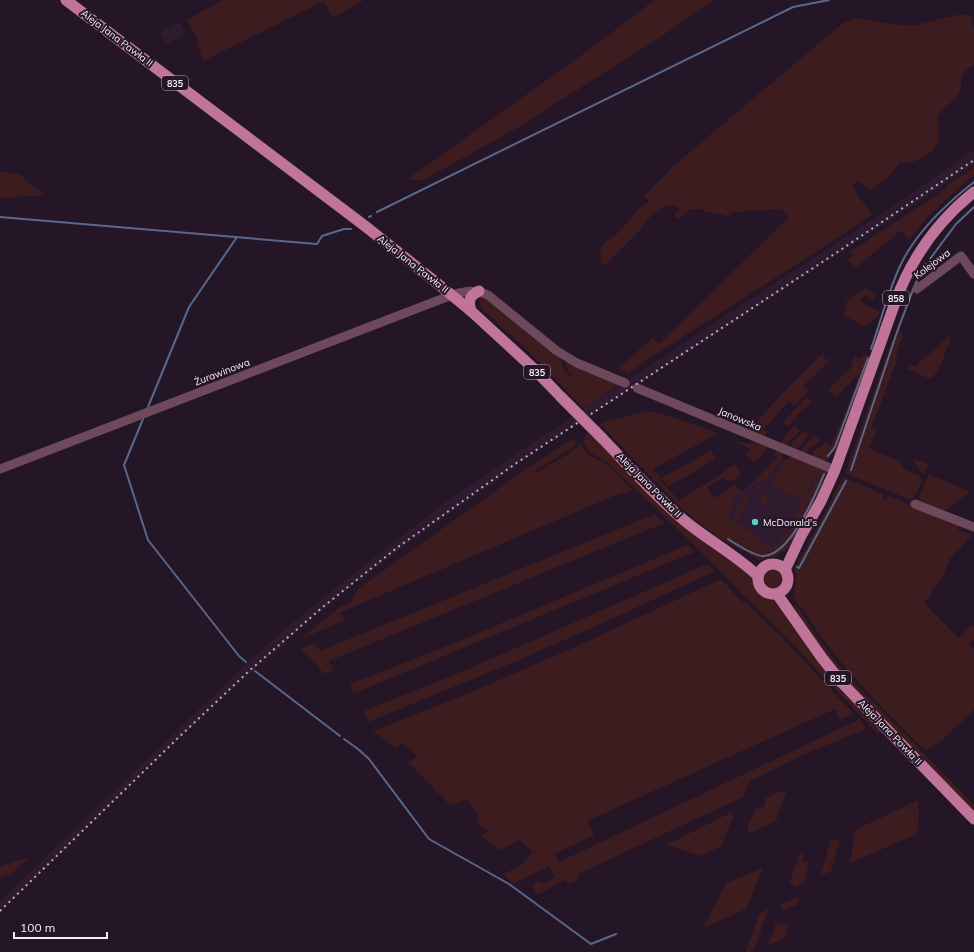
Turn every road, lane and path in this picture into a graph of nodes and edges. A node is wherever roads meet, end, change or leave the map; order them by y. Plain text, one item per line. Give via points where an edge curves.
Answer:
1 (66, 0) edge
2 (974, 192) edge
3 (974, 274) edge
4 (917, 289) dead end
5 (479, 291) junction
6 (452, 295) junction
7 (471, 311) junction
8 (625, 383) dead end
9 (637, 388) dead end
10 (0, 469) edge
11 (835, 470) junction
12 (915, 504) dead end
13 (974, 527) edge
14 (782, 567) junction
15 (761, 572) junction
16 (781, 592) junction
17 (974, 819) edge

1 - 6 main road, Aleja Jana Pawła II / 835 via 371,230
2 - 11 main road, 858 via 939,225 921,248 906,274
3 - 4 street, Kolejowa via 961,256
5 - 6 street via 465,291
5 - 7 main road via 470,299
5 - 8 street via 495,299 557,352
6 - 7 main road, Aleja Jana Pawła II / 835
6 - 10 street, Żurawinowa
7 - 15 main road, Aleja Jana Pawła II / 835, bridge via 533,368 680,516 708,539
9 - 11 street, Janowska
11 - 14 main road, 858 via 821,501
12 - 13 street
14 - 15 main road via 769,564
14 - 16 main road via 789,580
15 - 16 main road, 835 via 758,584 763,591 768,594
16 - 17 main road, Aleja Jana Pawła II / 835 via 797,622 842,683

